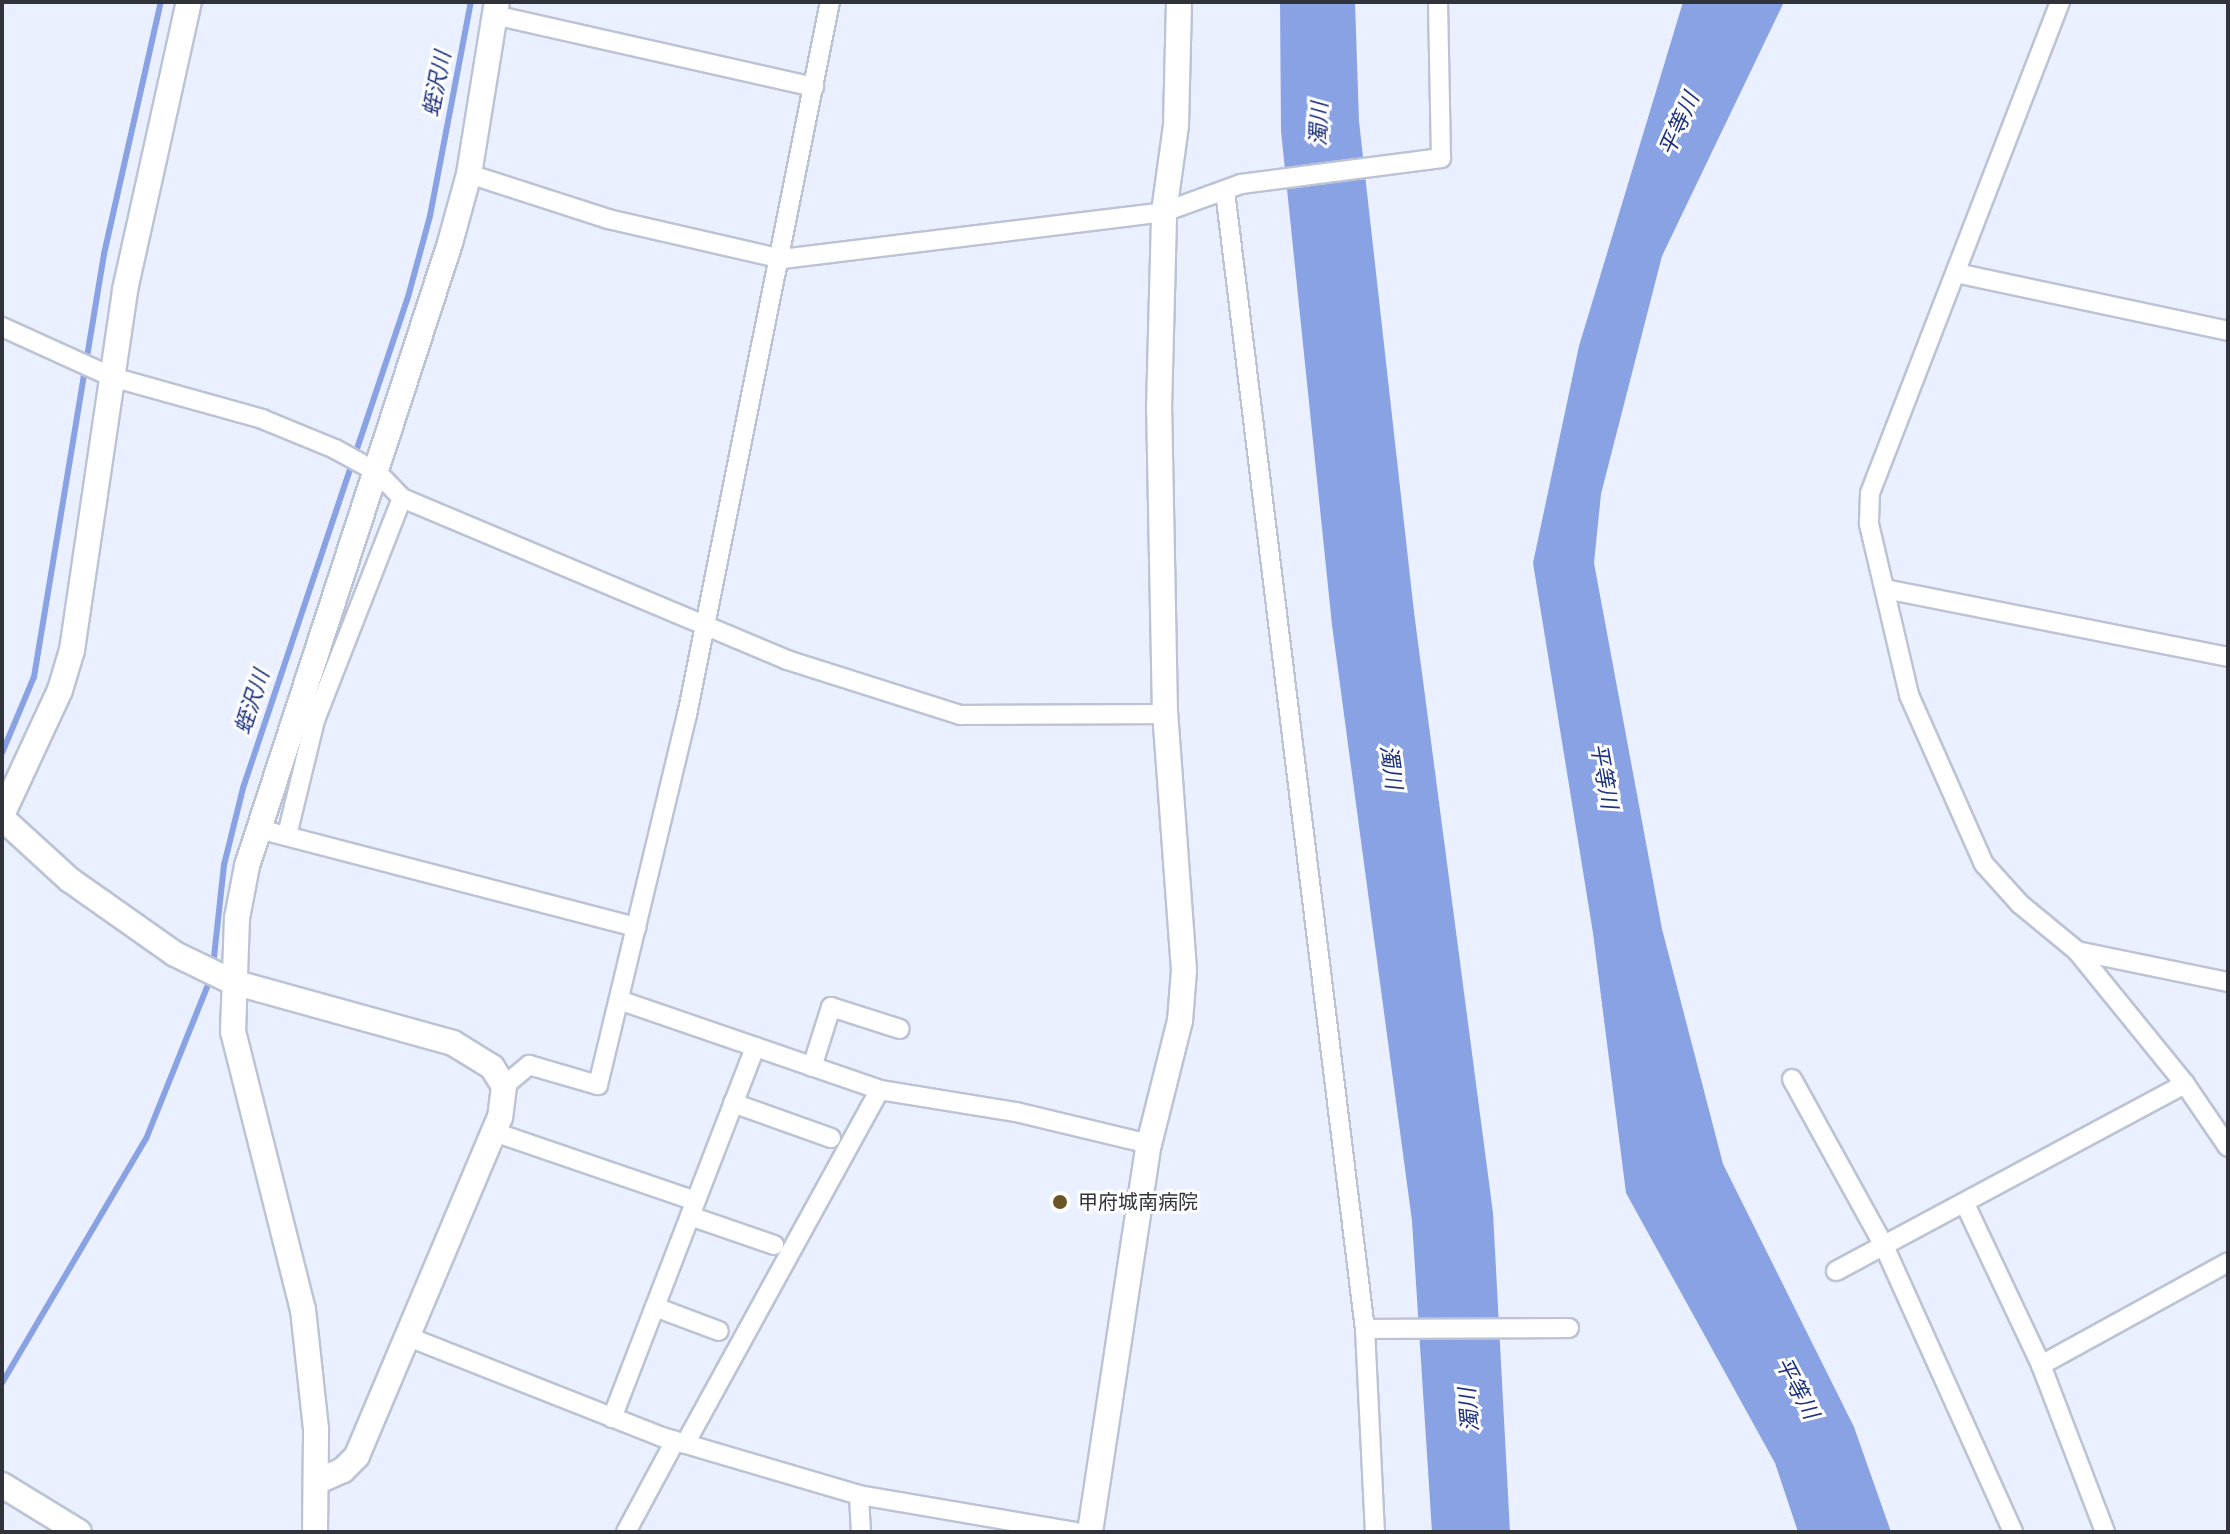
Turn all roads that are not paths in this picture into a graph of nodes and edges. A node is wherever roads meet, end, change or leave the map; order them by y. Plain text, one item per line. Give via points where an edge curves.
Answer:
1 (189, 2) edge
2 (830, 2) edge
3 (1179, 2) edge
4 (1438, 2) edge
5 (2060, 2) edge
6 (496, 9) edge
7 (814, 87) junction
8 (469, 174) junction
9 (1233, 187) junction
10 (1164, 212) junction
11 (782, 259) junction
12 (1956, 273) junction
13 (2, 327) edge
14 (2228, 331) edge
15 (108, 375) junction
16 (371, 469) junction
17 (402, 498) junction
18 (1885, 589) junction
19 (705, 629) junction
20 (2228, 657) edge
21 (1165, 714) junction
22 (299, 744) junction
23 (2, 816) edge
24 (259, 829) junction
25 (287, 835) junction
26 (636, 927) junction
27 (2077, 951) junction
28 (219, 975) junction
29 (2228, 982) edge
30 (619, 1000) junction
31 (900, 1029) dead end
32 (755, 1047) junction
33 (812, 1067) junction
34 (1792, 1079) dead end
35 (2185, 1084) junction
36 (504, 1086) junction
37 (880, 1090) junction
38 (733, 1103) junction
39 (494, 1132) junction
40 (831, 1138) dead end
41 (1149, 1144) junction
42 (2228, 1147) edge
43 (1965, 1204) junction
44 (693, 1208) junction
45 (774, 1245) dead end
46 (1884, 1246) junction
47 (2228, 1262) edge
48 (1836, 1271) dead end
49 (655, 1307) junction
50 (1561, 1328) dead end
51 (1373, 1329) junction
52 (719, 1331) dead end
53 (411, 1338) junction
54 (2041, 1365) junction
55 (612, 1418) junction
56 (680, 1443) junction
57 (318, 1481) junction
58 (2, 1485) edge
59 (859, 1495) junction
60 (79, 1532) edge
61 (315, 1532) edge
62 (626, 1532) edge
63 (861, 1532) edge
64 (1075, 1532) edge
65 (1090, 1532) edge
66 (1375, 1532) edge
67 (2013, 1532) edge
68 (2105, 1532) edge

1 - 15 street via 143,190
2 - 7 street
3 - 10 street via 1176,125
4 - 9 street via 1441,158
5 - 12 street
6 - 7 street
6 - 8 street
7 - 11 street
8 - 11 street via 608,219
8 - 16 street
9 - 10 street
9 - 51 street
10 - 11 street
10 - 21 street via 1159,409
11 - 19 street
12 - 14 street
12 - 18 street via 1870,493 1869,524
13 - 15 street
15 - 16 street via 262,419
15 - 23 street via 72,650 60,690
16 - 17 street
16 - 22 street
17 - 19 street
17 - 22 street
18 - 20 street
18 - 27 street via 1909,695 1984,864 2020,904
19 - 21 street via 960,715
19 - 26 street
21 - 41 street via 1184,970 1180,1021
22 - 24 street
22 - 25 street
23 - 28 street via 70,880
24 - 25 street
24 - 28 street
25 - 26 street
26 - 30 street
27 - 29 street
27 - 35 street
28 - 36 street via 453,1043 492,1067
28 - 57 street via 243,1088 303,1310
30 - 32 street
30 - 36 street via 598,1085 529,1065
31 - 33 street via 831,1007
32 - 33 street
32 - 38 street
33 - 37 street
34 - 46 street
35 - 42 street
35 - 43 street
36 - 39 street
37 - 41 street via 1016,1112
37 - 56 street
38 - 40 street
38 - 44 street
39 - 44 street
39 - 53 street
41 - 65 street
43 - 46 street
43 - 54 street
44 - 45 street
44 - 49 street
46 - 48 street
46 - 67 street
47 - 54 street
49 - 52 street
49 - 55 street
50 - 51 street
51 - 66 street
53 - 55 street
53 - 57 street via 357,1456 343,1470
54 - 68 street
55 - 56 street
56 - 59 street
56 - 62 street
57 - 61 street
58 - 60 street
59 - 63 street
59 - 64 street

